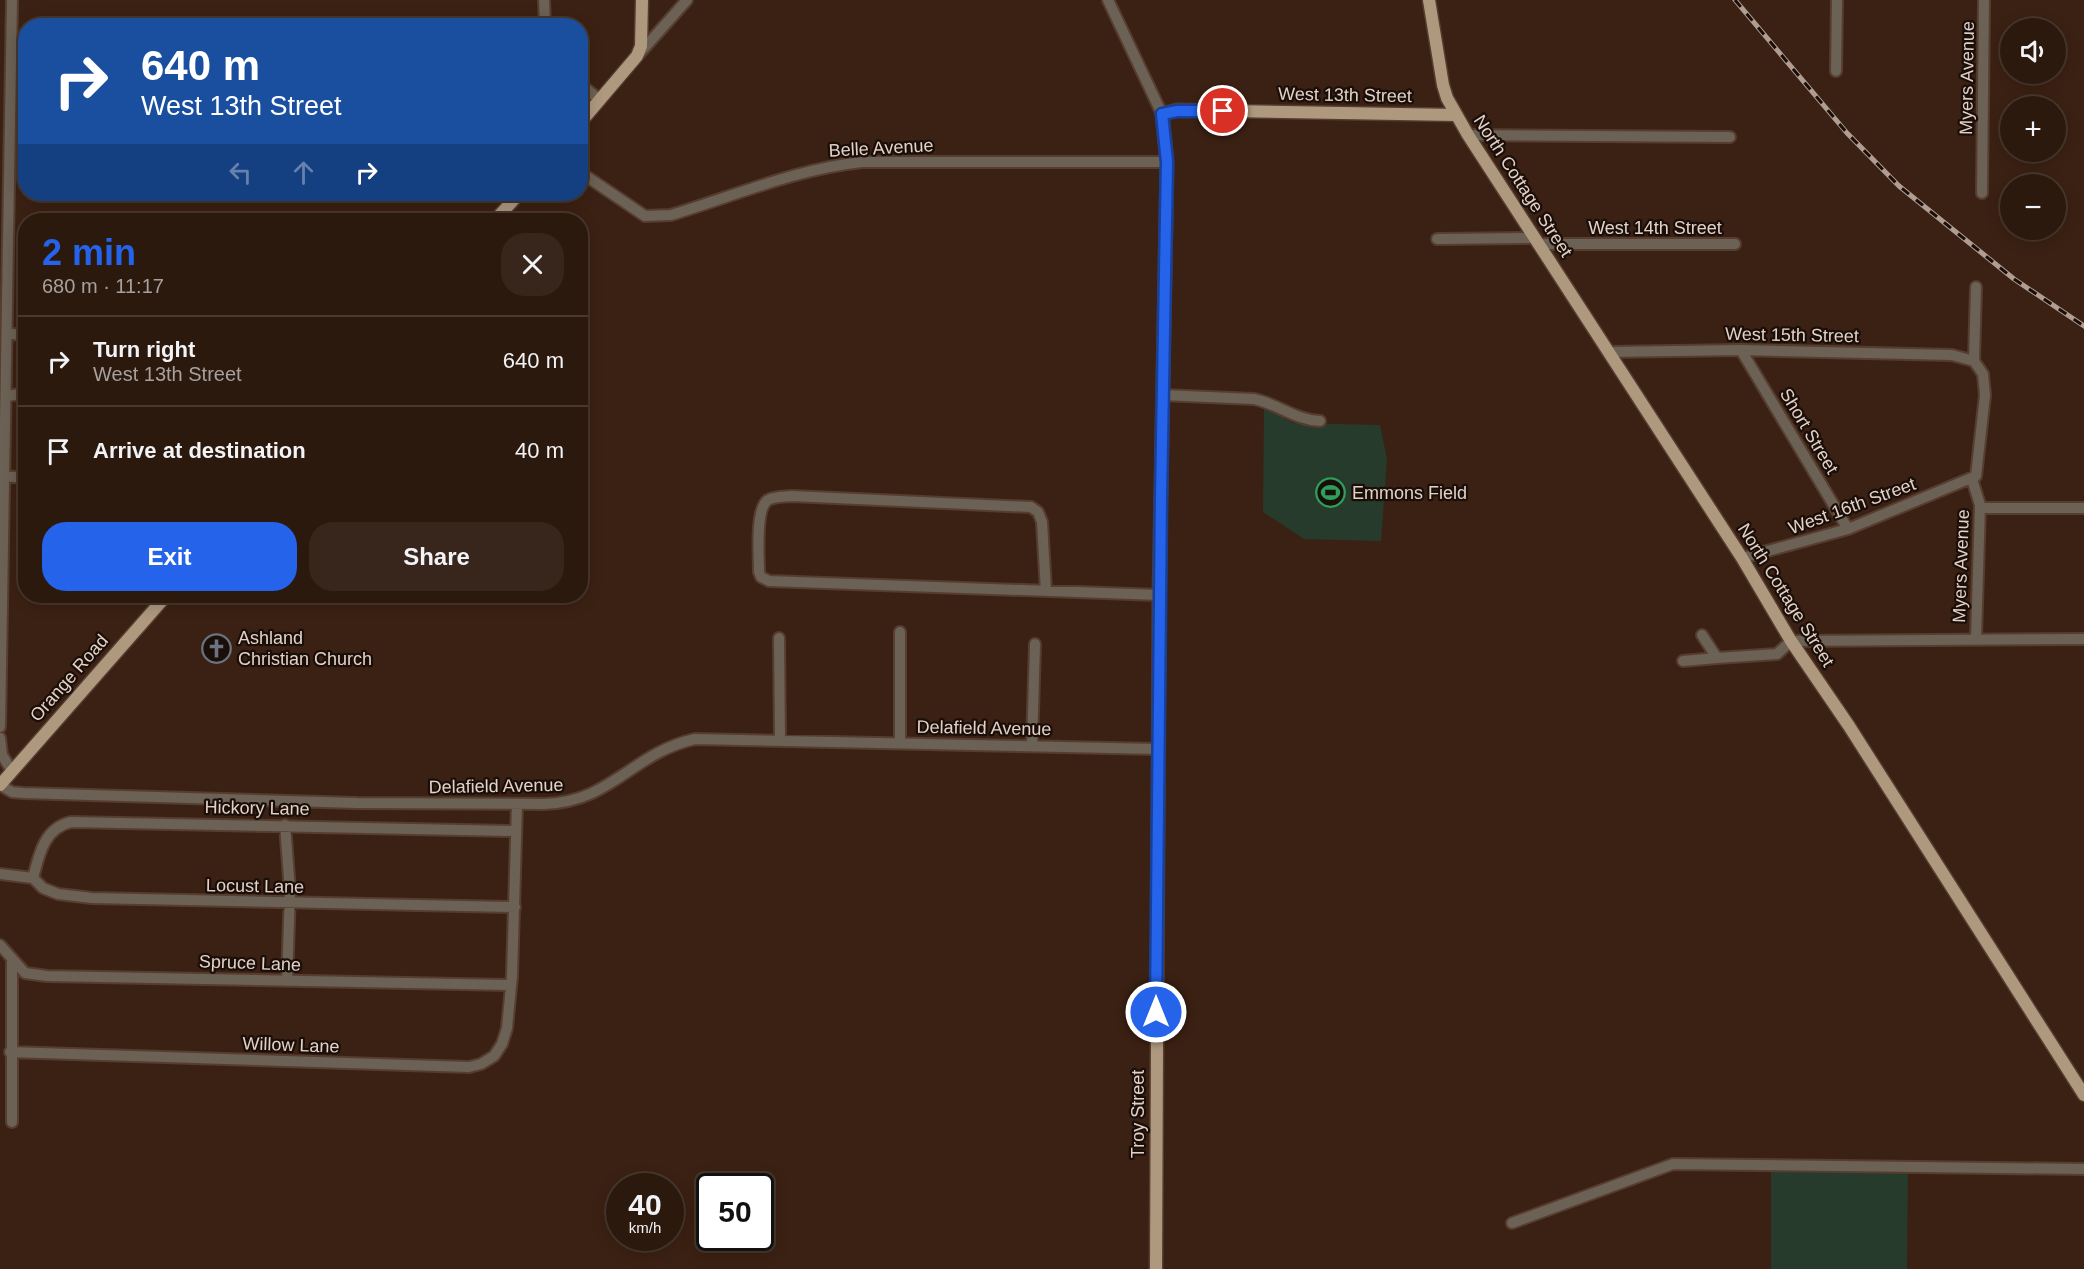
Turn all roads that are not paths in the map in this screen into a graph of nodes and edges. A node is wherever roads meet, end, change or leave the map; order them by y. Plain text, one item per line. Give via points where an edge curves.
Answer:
1 (12, 0) edge
2 (544, 0) edge
3 (642, 0) edge
4 (687, 0) edge
5 (1108, 0) edge
6 (1429, 0) edge
7 (1837, 0) edge
8 (1984, 0) edge
9 (0, 13) edge
10 (12, 14) junction
11 (545, 18) edge
12 (639, 51) junction
13 (6, 53) edge
14 (1836, 71) dead end
15 (588, 90) edge
16 (600, 100) junction
17 (588, 114) edge
18 (1162, 114) junction
19 (1456, 115) junction
20 (1468, 135) junction
21 (1730, 137) dead end
22 (1167, 162) junction
23 (588, 177) edge
24 (1982, 193) dead end
25 (513, 201) edge
26 (501, 213) edge
27 (1437, 239) dead end
28 (1537, 241) junction
29 (1735, 244) dead end
30 (1976, 287) dead end
31 (8, 333) junction
32 (18, 335) edge
33 (1741, 350) junction
34 (1608, 352) junction
35 (1974, 361) junction
36 (18, 394) edge
37 (1163, 395) junction
38 (7, 396) junction
39 (1320, 421) dead end
40 (3, 476) junction
41 (18, 477) edge
42 (1972, 479) junction
43 (1980, 508) junction
44 (2084, 508) edge
45 (1848, 529) junction
46 (1742, 558) junction
47 (1046, 591) junction
48 (1159, 595) junction
49 (160, 603) edge
50 (900, 632) dead end
51 (1702, 635) dead end
52 (779, 638) dead end
53 (1976, 638) junction
54 (2084, 639) edge
55 (1791, 641) junction
56 (1035, 644) dead end
57 (1717, 658) junction
58 (1683, 661) dead end
59 (0, 727) edge
60 (0, 738) edge
61 (780, 740) junction
62 (900, 743) junction
63 (1032, 745) junction
64 (1158, 749) junction
65 (12, 771) junction
66 (0, 785) edge
67 (517, 804) junction
68 (285, 825) junction
69 (515, 831) junction
70 (0, 874) edge
71 (33, 878) junction
72 (290, 903) junction
73 (514, 907) junction
74 (0, 945) edge
75 (12, 959) junction
76 (287, 981) junction
77 (511, 985) junction
78 (10, 1052) junction
79 (2084, 1095) edge
80 (12, 1122) dead end
81 (2084, 1169) edge
82 (1512, 1223) dead end
83 (1156, 1269) edge

1 - 10 street
2 - 11 street
3 - 12 main road
4 - 12 street
5 - 18 street, Troy Street
6 - 19 main road, North Cottage Street via 1443,85
7 - 14 street
8 - 24 street, Myers Avenue
9 - 10 street
10 - 13 street
12 - 16 main road
13 - 31 street
15 - 16 street
16 - 17 main road
18 - 19 main road, West 13th Street via 1177,111
18 - 22 main road, Troy Street
19 - 20 main road, North Cottage Street
20 - 21 street
20 - 28 main road, North Cottage Street
22 - 23 street, Belle Avenue via 840,164 792,174 734,196 656,216 645,216
22 - 37 main road, Troy Street
25 - 26 main road
27 - 28 street, West 14th Street
28 - 29 street, West 14th Street
28 - 34 main road, North Cottage Street
30 - 35 street
31 - 32 street
31 - 38 street
33 - 34 street, West 15th Street
33 - 35 street, West 15th Street via 1952,355
33 - 45 street, Short Street
34 - 46 main road, North Cottage Street
35 - 42 street via 1983,374 1985,395 1978,470
36 - 38 street
37 - 39 street via 1254,399 1301,419
37 - 48 main road, Troy Street
38 - 40 street
40 - 41 street
40 - 59 street
42 - 43 street, Myers Avenue
42 - 45 street, West 16th Street
43 - 44 street
43 - 53 street, Myers Avenue
45 - 46 street, West 16th Street
46 - 55 main road, North Cottage Street
47 - 47 street via 1042,522 1038,512 1030,507 792,496 769,499 763,505 759,572 765,580
47 - 48 street
48 - 64 main road, Troy Street
49 - 65 main road, Orange Road
50 - 62 street
51 - 57 street
52 - 61 street
53 - 54 street
53 - 55 street
55 - 57 street via 1777,654
55 - 79 main road, North Cottage Street
56 - 63 street
57 - 58 street
60 - 65 street via 2,755
61 - 62 street, Delafield Avenue
61 - 67 street, Delafield Avenue via 695,739 676,743 655,752 613,783 579,801
62 - 63 street, Delafield Avenue
63 - 64 street, Delafield Avenue
64 - 83 main road, Troy Street
65 - 66 main road, Orange Road
66 - 67 street, Delafield Avenue via 23,793
67 - 69 street, Willow Lane
68 - 69 street, Hickory Lane
68 - 71 street, Hickory Lane via 88,821 64,824 45,841
68 - 72 street
69 - 73 street, Willow Lane
70 - 71 street, Locust Lane
71 - 72 street, Locust Lane via 49,891 71,897
72 - 73 street, Locust Lane
72 - 76 street
73 - 77 street, Willow Lane
74 - 75 street, Spruce Lane
75 - 76 street, Spruce Lane via 25,973 36,975
75 - 78 street
76 - 77 street, Spruce Lane
77 - 78 street, Willow Lane via 502,1044 486,1062 469,1067
78 - 80 street
81 - 82 street via 1673,1164

